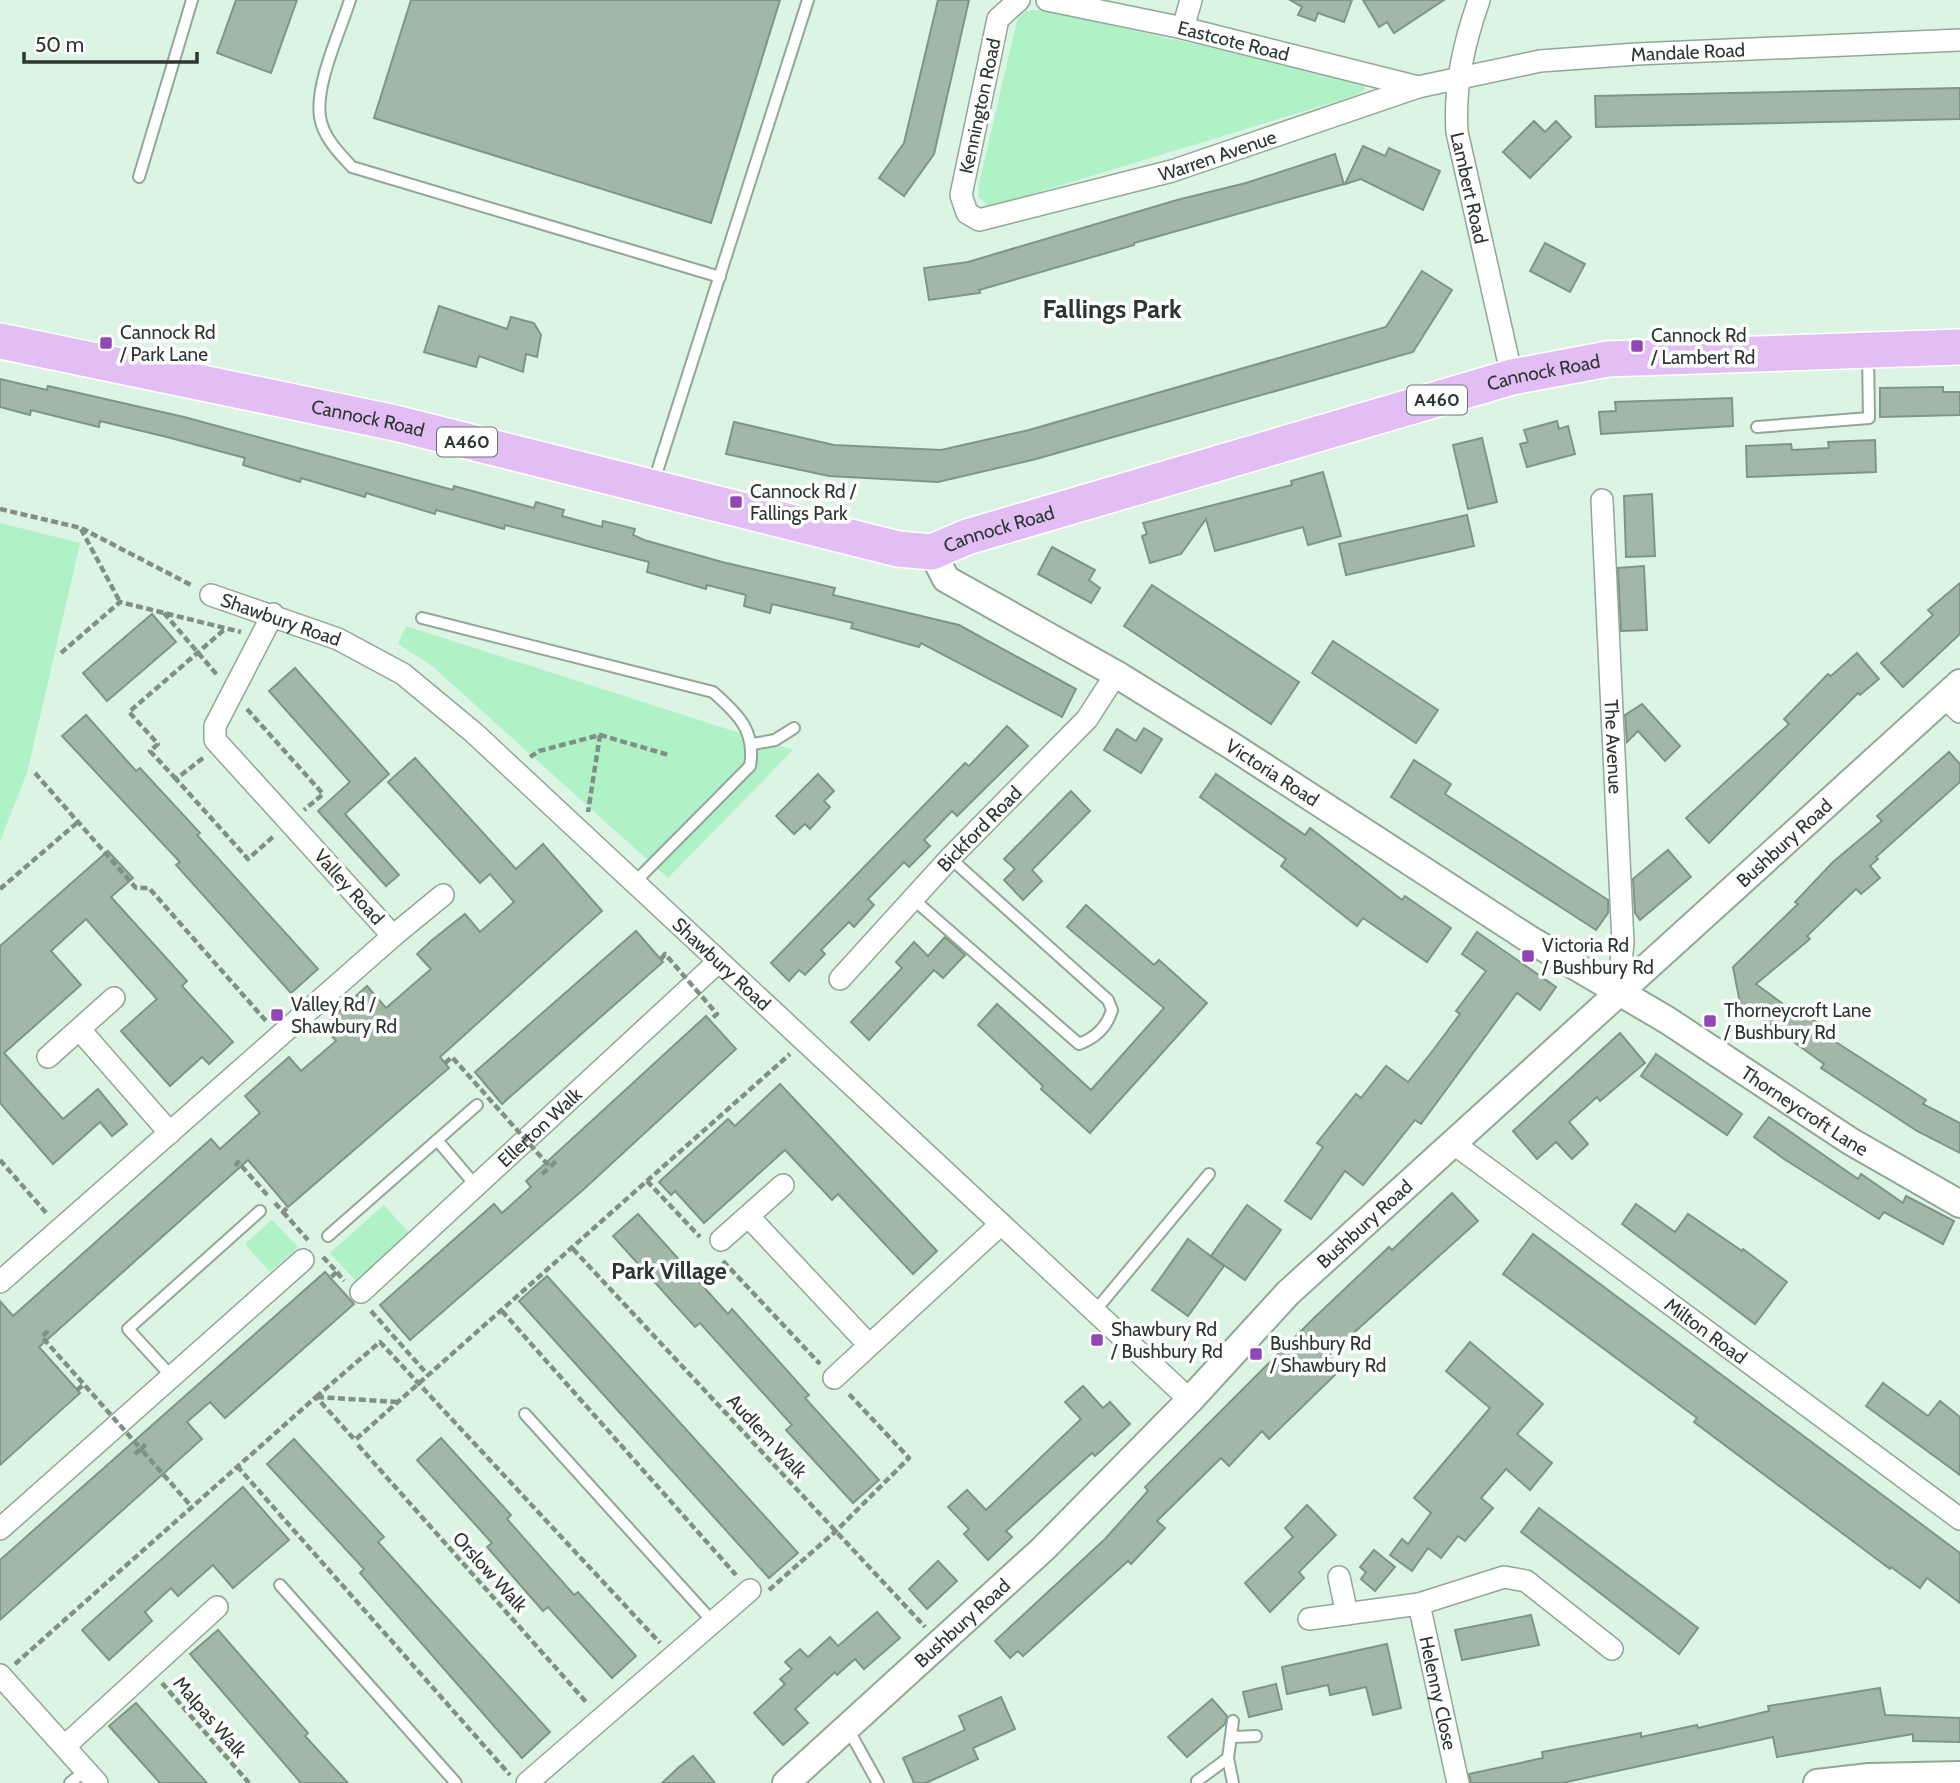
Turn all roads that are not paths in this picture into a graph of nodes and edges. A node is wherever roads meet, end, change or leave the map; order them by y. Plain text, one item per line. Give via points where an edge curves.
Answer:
1 (192, 0) edge
2 (350, 0) edge
3 (808, 0) edge
4 (1019, 0) edge
5 (1047, 0) edge
6 (1191, 0) edge
7 (1479, 0) edge
8 (1183, 28) junction
9 (1960, 40) edge
10 (1459, 77) junction
11 (1418, 87) junction
12 (139, 177) dead end
13 (1014, 213) joint
14 (720, 277) junction
15 (0, 341) edge
16 (1960, 347) edge
17 (1868, 351) junction
18 (1512, 377) junction
19 (1757, 427) dead end
20 (652, 489) junction
21 (1602, 500) dead end
22 (932, 552) junction
23 (211, 595) road end
24 (273, 614) junction
25 (422, 618) dead end
26 (1116, 674) junction
27 (1955, 697) edge
28 (794, 728) dead end
29 (753, 744) junction
30 (950, 858) junction
31 (634, 883) junction
32 (443, 895) dead end
33 (913, 899) junction
34 (393, 936) junction
35 (718, 962) junction
36 (840, 979) dead end
37 (1618, 991) junction
38 (114, 998) dead end
39 (80, 1030) junction
40 (48, 1057) dead end
41 (477, 1105) dead end
42 (170, 1133) junction
43 (436, 1140) junction
44 (1452, 1143) junction
45 (1209, 1174) dead end
46 (783, 1185) dead end
47 (476, 1186) junction
48 (1960, 1203) edge
49 (260, 1211) dead end
50 (749, 1217) junction
51 (1001, 1224) junction
52 (328, 1236) dead end
53 (715, 1247) road end
54 (303, 1260) dead end
55 (0, 1282) edge
56 (361, 1298) road end
57 (1094, 1311) junction
58 (869, 1345) junction
59 (172, 1377) junction
60 (834, 1378) road end
61 (1191, 1400) junction
62 (525, 1414) dead end
63 (1960, 1519) edge
64 (0, 1529) edge
65 (1339, 1577) dead end
66 (280, 1585) dead end
67 (750, 1590) road end
68 (1419, 1604) junction
69 (217, 1607) dead end
70 (1347, 1614) junction
71 (1309, 1619) dead end
72 (713, 1622) junction
73 (1612, 1648) dead end
74 (1, 1675) edge
75 (1233, 1721) dead end
76 (847, 1727) junction
77 (1256, 1736) dead end
78 (1233, 1737) junction
79 (65, 1746) junction
80 (1228, 1758) junction
81 (1960, 1775) edge
82 (84, 1779) edge
83 (1197, 1782) edge
84 (1833, 1782) edge
85 (456, 1783) edge
86 (527, 1783) edge
87 (786, 1783) edge
88 (878, 1783) edge
89 (1233, 1783) edge
90 (1458, 1783) edge

1 - 12 lane
2 - 14 lane via 321,90 320,117 330,142 352,167
3 - 14 lane
4 - 13 street, Kennington Road via 999,19 961,195 967,213 979,220
5 - 8 street, Eastcote Road
6 - 8 street
7 - 10 street, Lambert Road
8 - 11 street, Eastcote Road
9 - 10 street, Mandale Road via 1540,61
10 - 11 street, Mandale Road
10 - 18 street, Lambert Road via 1457,132
11 - 13 street, Warren Avenue via 1172,171
14 - 20 lane
15 - 20 highway, Cannock Road / A460 via 395,423
16 - 17 highway, Cannock Road / A460
17 - 18 highway, Cannock Road / A460 via 1608,359
17 - 19 lane via 1869,418
18 - 22 highway, Cannock Road / A460 via 967,537
20 - 22 highway, Cannock Road / A460 via 898,548
21 - 37 street, The Avenue via 1623,943
22 - 26 street, Victoria Road via 946,579
23 - 24 street, Shawbury Road
24 - 31 street, Shawbury Road via 338,639 403,674
24 - 34 street, Valley Road via 215,726 215,740
25 - 29 lane via 713,692 734,711
26 - 30 street, Bickford Road via 1087,719
26 - 37 street, Victoria Road via 1529,939
27 - 37 street, Bushbury Road
28 - 29 lane via 775,740
29 - 31 lane via 750,766
30 - 33 street, Bickford Road
30 - 33 lane via 1108,1000 1112,1010 1100,1031 1079,1044
31 - 35 street, Shawbury Road
32 - 34 street
33 - 36 street, Bickford Road
34 - 42 street, Valley Road
35 - 47 street, Ellerton Walk
35 - 51 street, Shawbury Road
37 - 44 street, Bushbury Road
37 - 48 street, Thorneycroft Lane via 1850,1141
38 - 39 street
39 - 40 street
39 - 42 street
41 - 43 lane
42 - 55 street, Valley Road
43 - 47 lane
43 - 52 lane
44 - 61 street, Bushbury Road via 1288,1293
44 - 63 street, Milton Road
45 - 57 lane
46 - 50 street
47 - 56 street, Ellerton Walk
49 - 59 lane via 128,1329
50 - 53 street
50 - 58 street
51 - 57 street, Shawbury Road
51 - 58 street
54 - 59 street
57 - 61 street, Shawbury Road
58 - 60 street
59 - 64 street
61 - 76 street, Bushbury Road via 1043,1549
62 - 72 lane
65 - 70 street
66 - 85 lane
67 - 72 street
68 - 70 street
68 - 73 street via 1504,1577 1526,1581
68 - 90 street, Helenny Close
69 - 79 street
70 - 71 street
72 - 86 street
74 - 79 street
75 - 78 lane
76 - 87 street, Bushbury Road
76 - 88 lane
77 - 78 lane
78 - 80 lane
79 - 82 street
80 - 83 lane
80 - 89 lane
81 - 84 street

